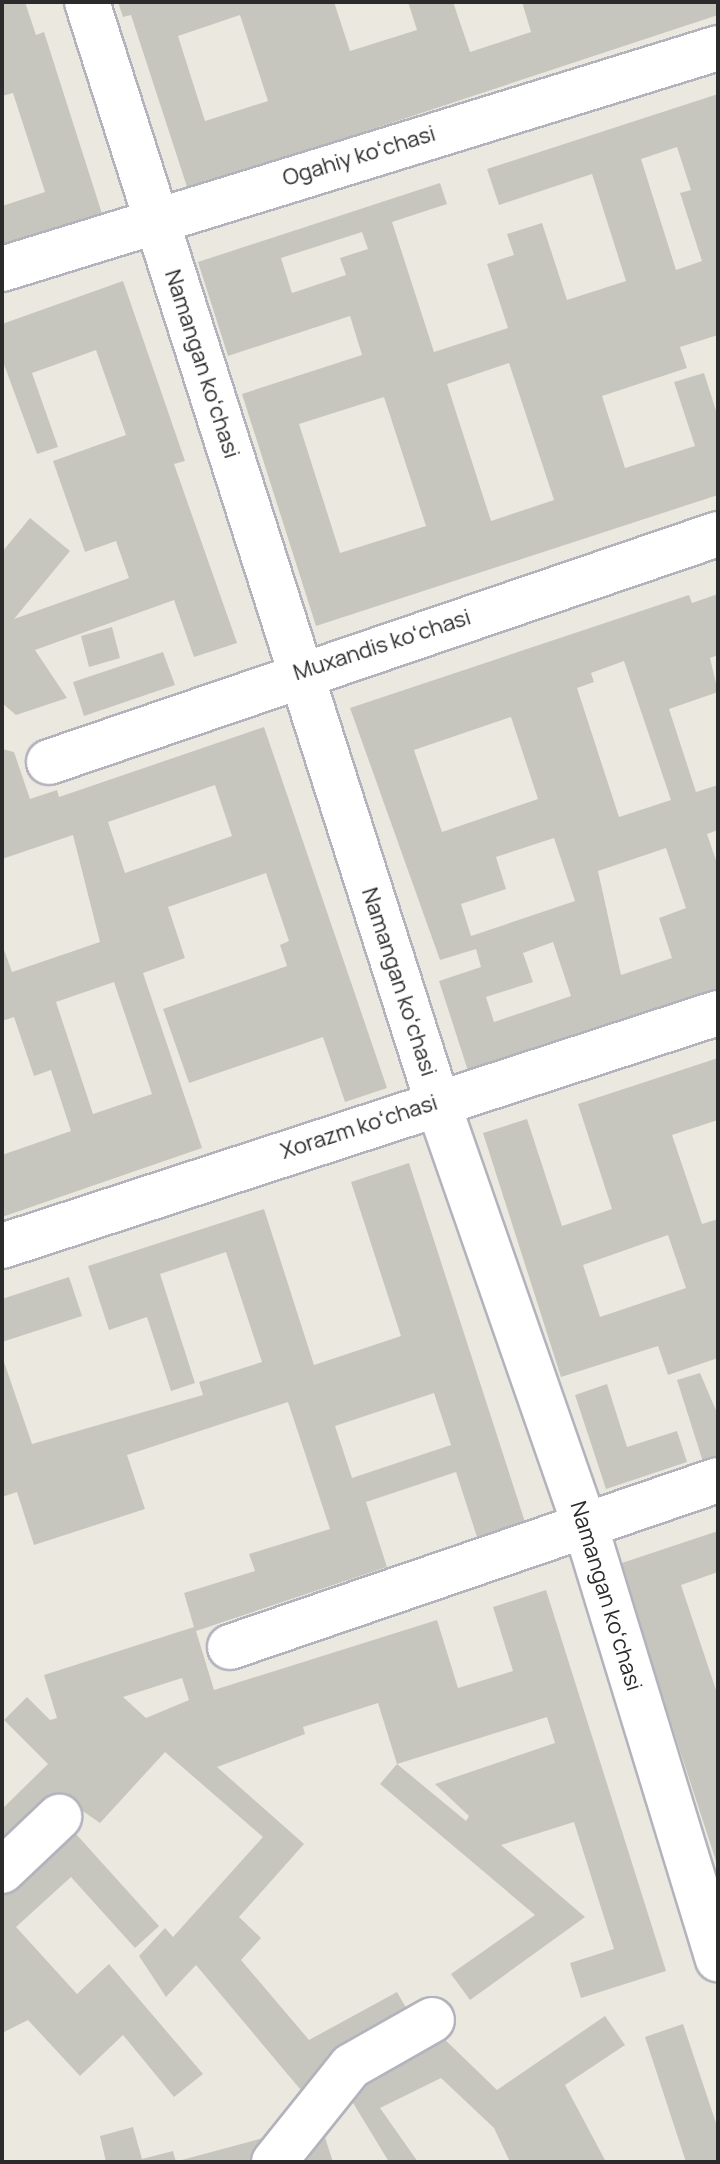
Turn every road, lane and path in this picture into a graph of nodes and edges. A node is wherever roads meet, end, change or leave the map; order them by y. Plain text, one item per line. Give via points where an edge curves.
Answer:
1 (87, 2) edge
2 (718, 48) edge
3 (155, 218) junction
4 (2, 269) edge
5 (718, 534) edge
6 (300, 672) junction
7 (49, 762) dead end
8 (718, 1013) edge
9 (437, 1101) junction
10 (2, 1246) edge
11 (718, 1480) edge
12 (586, 1528) junction
13 (230, 1647) dead end
14 (59, 1817) dead end
15 (2, 1871) edge
16 (718, 1959) edge
17 (432, 2020) dead end
18 (274, 2162) edge

1 - 3 street, Namangan koʻchasi
2 - 3 street, Ogahiy koʻchasi
3 - 4 street, Ogahiy koʻchasi
3 - 6 street, Namangan koʻchasi
5 - 6 street, Muxandis koʻchasi
6 - 7 street, Muxandis koʻchasi
6 - 9 street, Namangan koʻchasi
8 - 9 street, Xorazm koʻchasi
9 - 10 street, Xorazm koʻchasi
9 - 12 street, Namangan koʻchasi
11 - 12 street
12 - 13 street
12 - 16 street, Namangan koʻchasi
14 - 15 street
17 - 18 street via 351,2066

